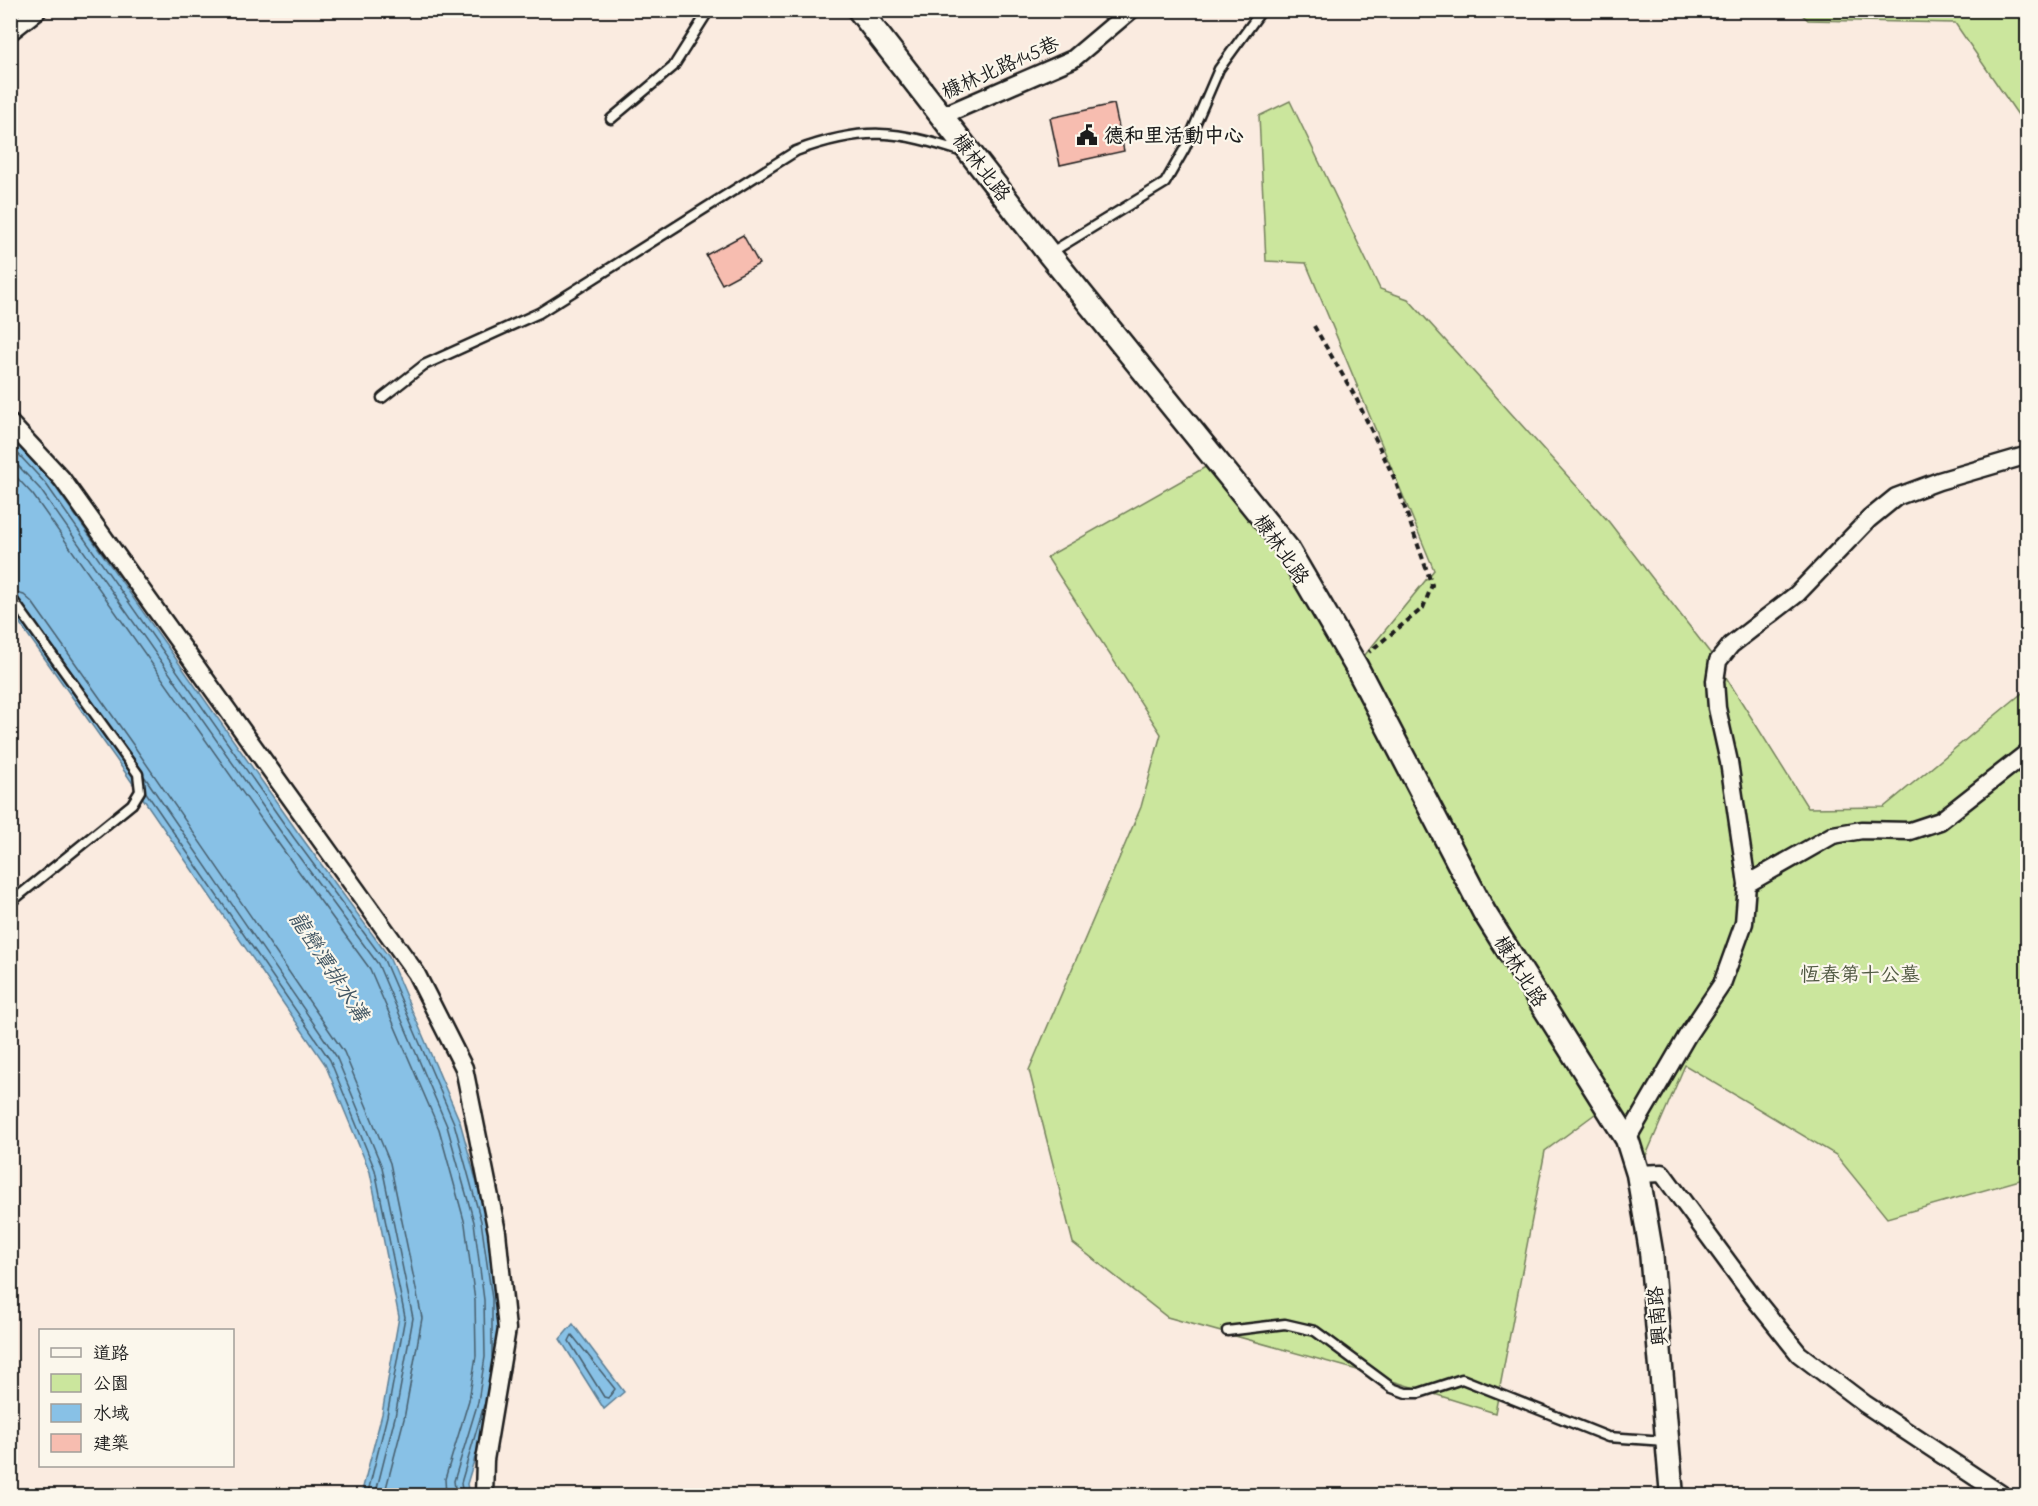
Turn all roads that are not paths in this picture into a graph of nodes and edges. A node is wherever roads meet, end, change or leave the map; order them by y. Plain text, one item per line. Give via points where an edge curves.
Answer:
1 (38, 10) edge
2 (709, 10) edge
3 (860, 10) edge
4 (1131, 10) edge
5 (1262, 10) edge
6 (10, 32) edge
7 (942, 116) junction
8 (611, 119) dead end
9 (972, 155) junction
10 (1049, 254) junction
11 (382, 398) dead end
12 (10, 423) edge
13 (2028, 455) edge
14 (10, 596) edge
15 (2028, 752) edge
16 (1747, 884) junction
17 (10, 902) edge
18 (1627, 1139) junction
19 (1638, 1174) junction
20 (1227, 1331) dead end
21 (1668, 1441) junction
22 (484, 1496) edge
23 (1672, 1496) edge
24 (2004, 1496) edge

1 - 6 street
2 - 8 lane via 674,67
3 - 7 street, 槺林北路
4 - 7 street, 槺林北路145巷 via 1073,59
5 - 10 lane via 1219,69 1185,148 1165,183
7 - 9 street, 槺林北路
9 - 10 street, 槺林北路
9 - 11 lane via 887,132 856,133 796,151 539,313 424,364
10 - 18 street, 槺林北路 via 1287,548 1356,666 1484,912
12 - 22 street via 62,479 416,973 464,1068 497,1232 507,1329 485,1460
13 - 16 street via 1896,497 1869,519 1797,594 1731,645 1718,661 1717,708
14 - 17 lane via 138,774 140,791 132,804
15 - 16 street via 1931,825 1910,831 1862,830 1833,835
16 - 18 street via 1744,923 1722,984
18 - 19 street, 興南路
19 - 21 street, 興南路 via 1651,1251
19 - 24 street via 1662,1173 1800,1354 1865,1404
20 - 21 lane via 1285,1324 1315,1331 1392,1388 1406,1393 1419,1393 1462,1379 1608,1437
21 - 23 street, 興南路

